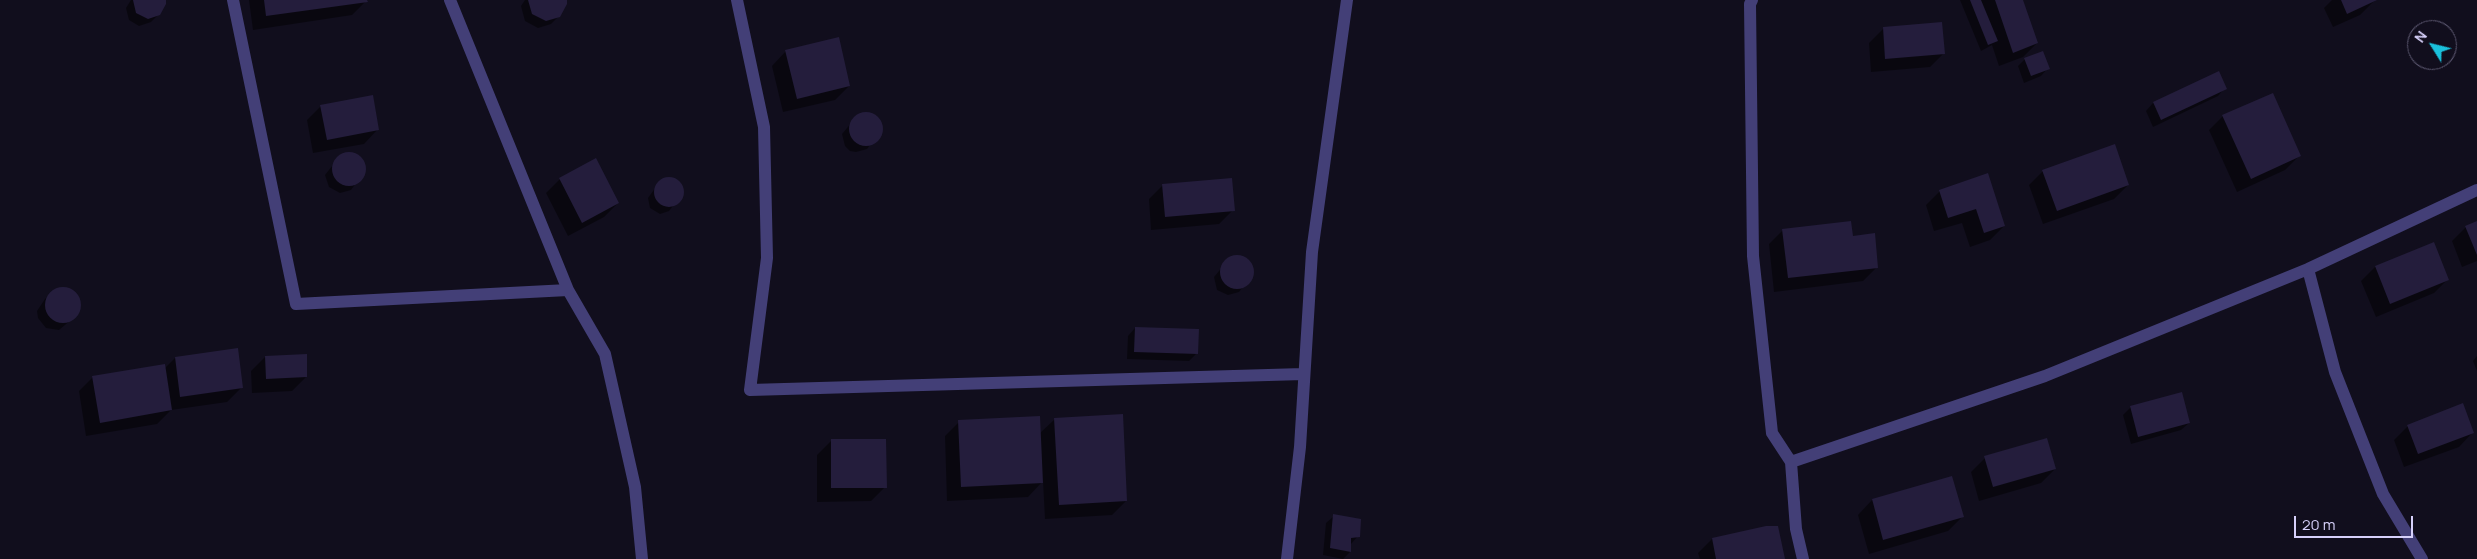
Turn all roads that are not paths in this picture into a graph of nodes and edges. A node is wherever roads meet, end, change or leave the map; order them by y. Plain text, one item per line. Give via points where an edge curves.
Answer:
1 (233, 0) edge
2 (450, 0) edge
3 (737, 0) edge
4 (1347, 0) edge
5 (1752, 0) edge
6 (2477, 190) edge
7 (2308, 269) junction
8 (568, 290) junction
9 (1303, 374) junction
10 (1791, 462) junction
11 (642, 559) edge
12 (1287, 559) edge
13 (1803, 559) edge
14 (2422, 559) edge

1 - 8 street via 296,304
2 - 8 street
3 - 9 street via 764,127 767,258 750,390
4 - 9 street via 1312,252
5 - 10 street via 1753,256 1772,433
6 - 7 street
7 - 10 street via 2045,376
7 - 14 street via 2335,372 2383,494
8 - 11 street via 605,354 635,487
9 - 12 street via 1300,448
10 - 13 street via 1796,529

